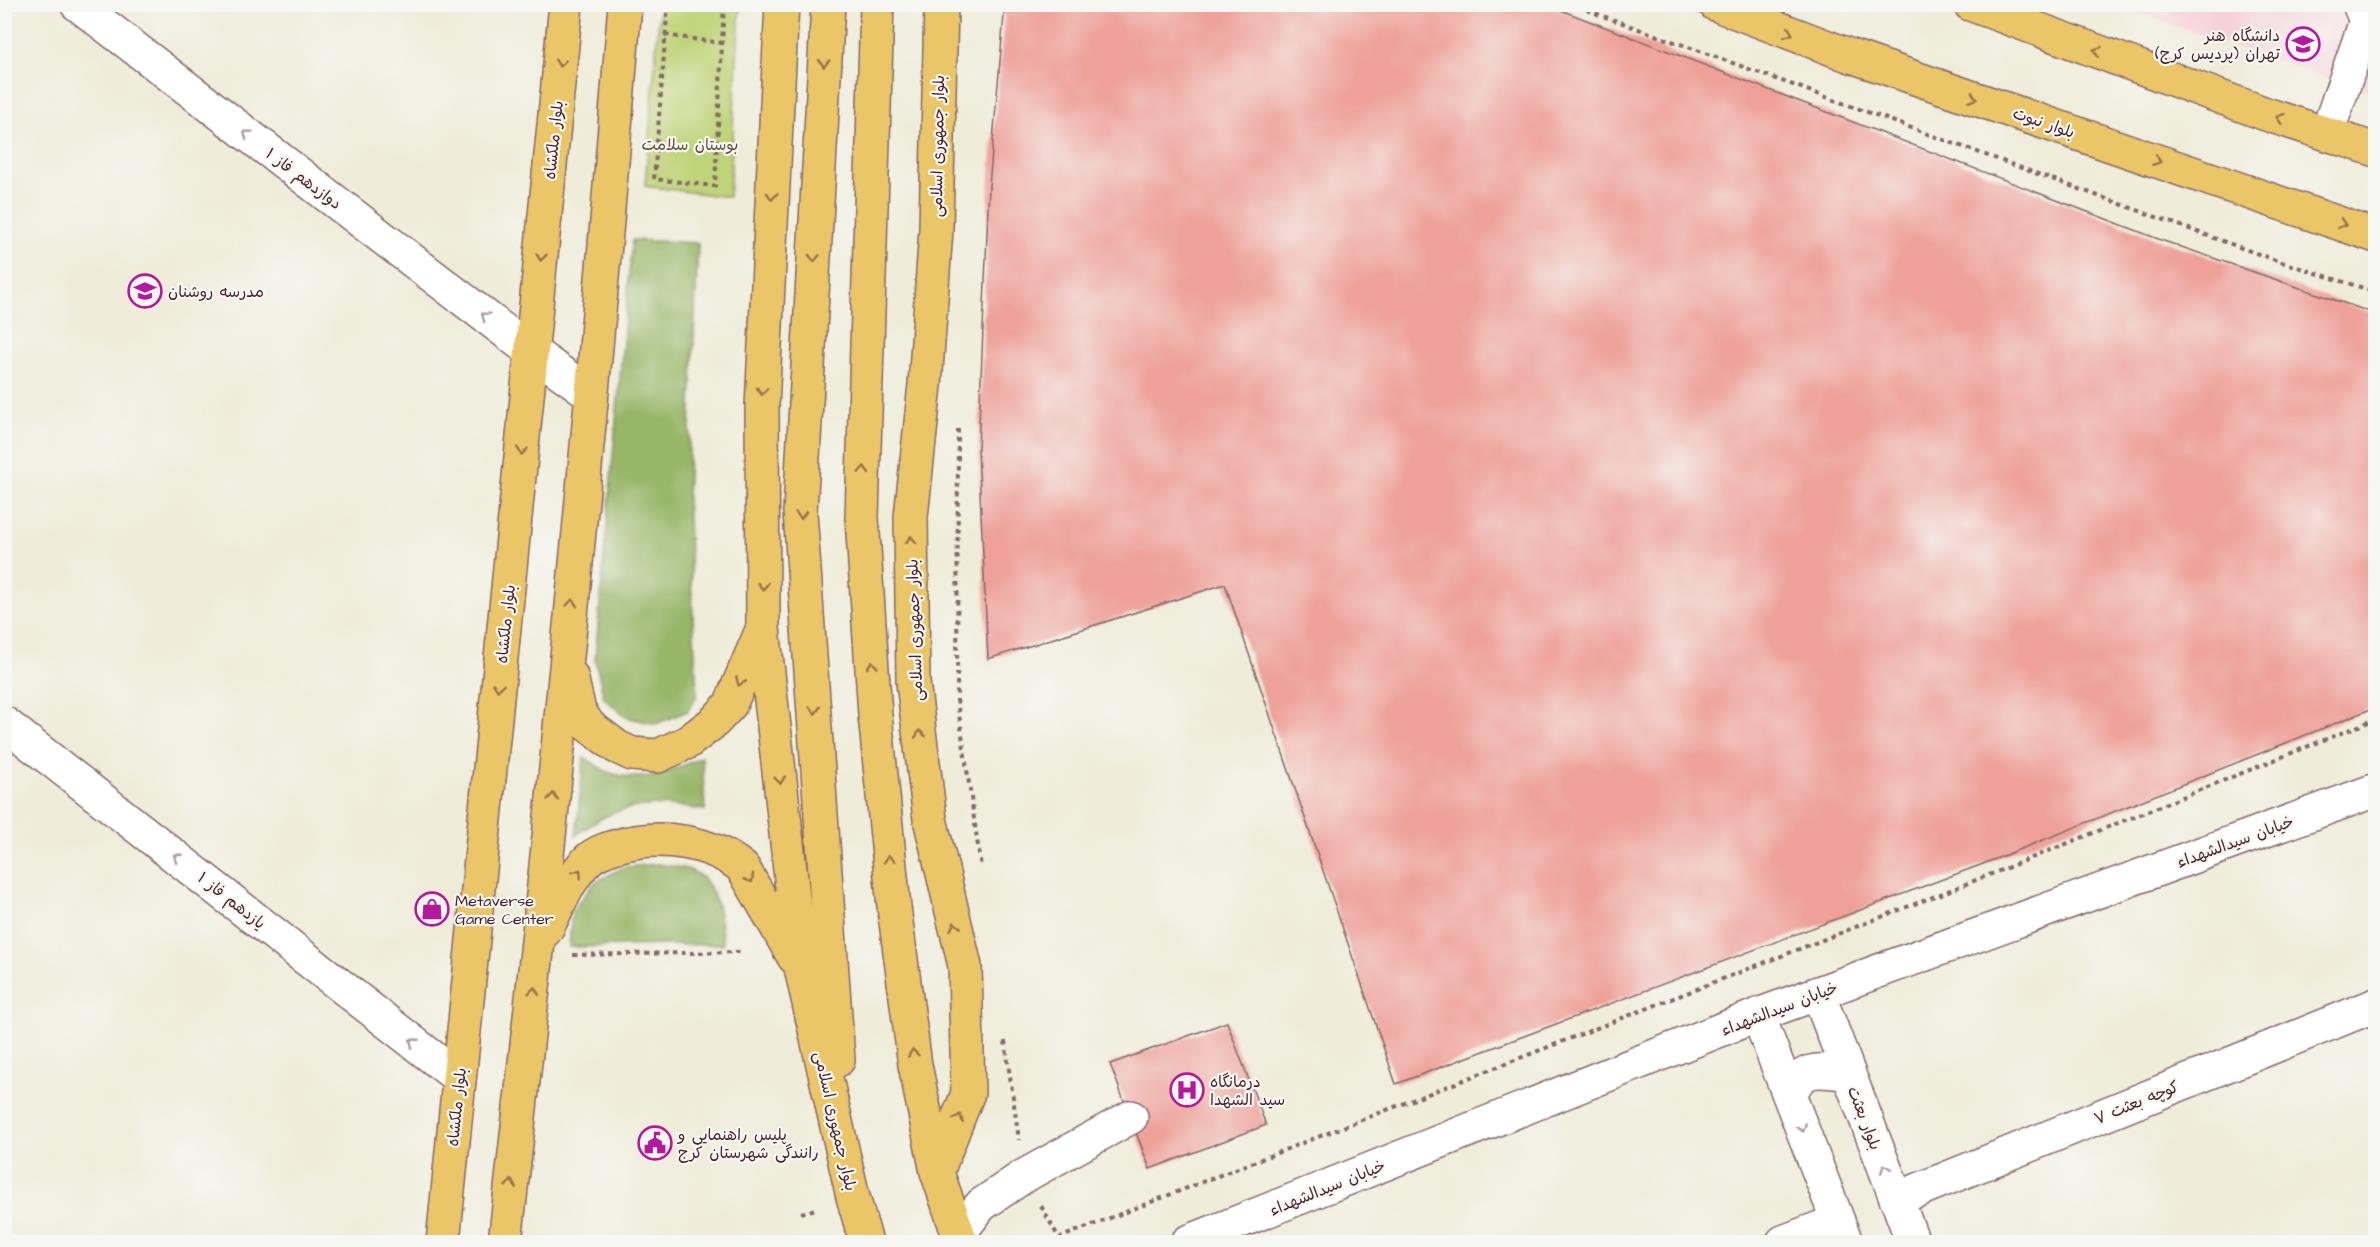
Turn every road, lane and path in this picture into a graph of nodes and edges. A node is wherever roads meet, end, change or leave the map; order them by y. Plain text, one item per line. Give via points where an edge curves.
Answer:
1 (77, 4) edge
2 (566, 4) edge
3 (625, 4) edge
4 (668, 4) edge
5 (724, 4) edge
6 (782, 4) edge
7 (828, 4) edge
8 (877, 4) edge
9 (941, 4) edge
10 (1570, 4) edge
11 (1715, 4) edge
12 (1970, 4) edge
13 (2359, 4) edge
14 (1996, 11) edge
15 (665, 35) junction
16 (721, 43) junction
17 (2327, 133) junction
18 (2376, 150) edge
19 (2376, 236) edge
20 (2376, 292) edge
21 (532, 352) junction
22 (591, 394) junction
23 (958, 417) dead end
24 (763, 628) junction
25 (567, 656) junction
26 (2376, 720) edge
27 (4, 723) edge
28 (2376, 790) edge
29 (982, 877) dead end
30 (553, 948) junction
31 (740, 952) dead end
32 (801, 968) junction
33 (1818, 993) junction
34 (2376, 1005) edge
35 (1758, 1014) junction
36 (1004, 1030) dead end
37 (1849, 1074) junction
38 (459, 1078) junction
39 (1790, 1096) junction
40 (1131, 1117) dead end
41 (847, 1168) junction
42 (937, 1172) junction
43 (1024, 1176) junction
44 (1896, 1199) junction
45 (816, 1209) dead end
46 (801, 1213) dead end
47 (1842, 1232) edge
48 (959, 1239) edge
49 (443, 1242) edge
50 (505, 1242) edge
51 (866, 1242) edge
52 (1188, 1242) edge
53 (1783, 1242) edge
54 (1913, 1242) edge

21 -> 1 street, دوازدهم فاز ۱
2 -> 21 main road, بلوار ملکشاه
3 - 22 main road
4 - 15 path
5 - 16 path
6 -> 24 main road, بلوار جمهوری اسلامی via 762,406
7 -> 41 main road via 800,512
42 -> 8 main road via 915,1065 894,907 875,715 862,518
42 -> 9 main road, بلوار جمهوری اسلامی via 968,1093 965,966 930,819 913,670 911,517 936,229
10 - 20 path via 2272,259
11 -> 19 main road, بلوار نبوت via 1851,56
12 - 14 main road
13 - 17 street via 2366,21
17 -> 14 main road via 2266,114
15 - 16 path
15 - 16 path via 654,179 715,186
17 - 18 main road
21 - 22 street, دوازدهم فاز ۱
21 -> 38 main road, بلوار ملکشاه
25 -> 22 main road
23 - 29 path via 957,700
24 -> 25 main road via 730,705 688,742 658,756 632,754 589,726 579,711
24 -> 32 main road, بلوار جمهوری اسلامی
30 -> 25 main road
26 - 43 path via 1059,1238
38 -> 27 street, یازدهم فاز ۱
28 - 33 street, خیابان سیدالشهداء
30 - 31 path
30 -> 32 main road via 579,869 590,858 630,842 671,840 715,851 743,868
50 -> 30 main road
32 - 41 main road, بلوار جمهوری اسلامی
33 - 35 street, خیابان سیدالشهداء
33 - 37 street, بلوار بعثت
34 - 44 street, کوچه بعثت ۷
35 - 39 street
35 - 52 street, خیابان سیدالشهداء
36 - 43 path
37 - 39 street via 1809,1071 1795,1082
44 -> 37 street, بلوار بعثت
38 - 49 main road, بلوار ملکشاه
39 -> 47 street
40 - 43 street
41 - 51 main road, بلوار جمهوری اسلامی
42 - 48 main road
43 - 48 street via 981,1205
44 - 54 street, بلوار بعثت
45 - 46 path
47 - 53 street

